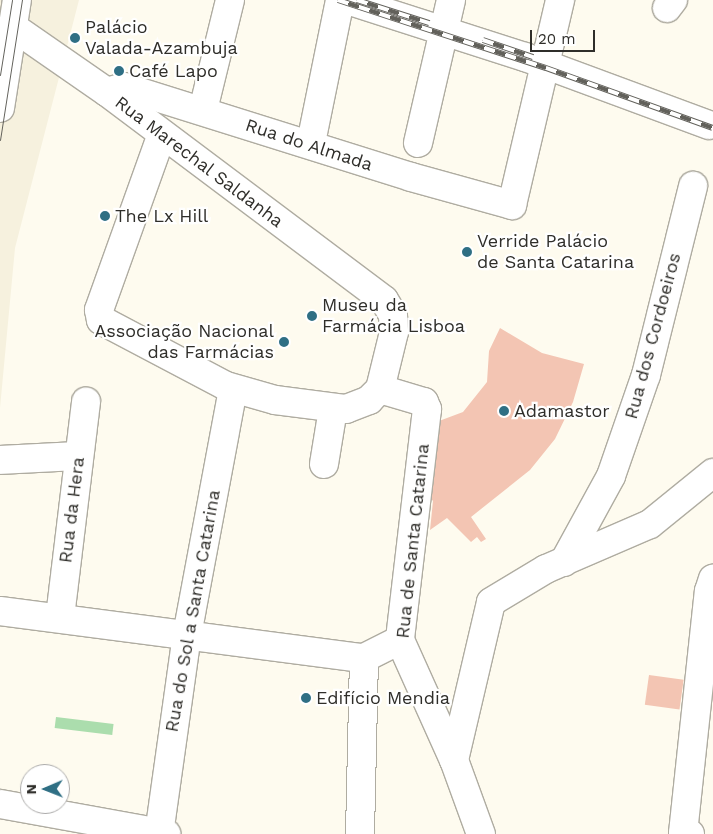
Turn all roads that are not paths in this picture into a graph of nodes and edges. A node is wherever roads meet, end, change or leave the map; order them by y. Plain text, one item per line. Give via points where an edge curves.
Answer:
1 (17, 0) edge
2 (230, 0) edge
3 (340, 0) edge
4 (346, 0) edge
5 (451, 0) edge
6 (560, 0) edge
7 (13, 26) junction
8 (443, 31) junction
9 (544, 65) junction
10 (107, 92) junction
11 (0, 108) edge
12 (203, 110) junction
13 (709, 125) dead end
14 (313, 133) dead end
15 (162, 134) junction
16 (418, 142) dead end
17 (693, 186) dead end
18 (233, 388) junction
19 (380, 389) junction
20 (86, 402) dead end
21 (333, 409) junction
22 (78, 456) junction
23 (0, 460) edge
24 (324, 464) dead end
25 (713, 473) edge
26 (564, 562) junction
27 (713, 579) edge
28 (0, 610) edge
29 (60, 617) junction
30 (186, 635) junction
31 (400, 640) junction
32 (364, 658) junction
33 (454, 760) junction
34 (0, 804) edge
35 (161, 833) edge
36 (360, 834) edge
37 (481, 834) edge
38 (690, 834) edge

1 - 7 street
2 - 12 street
3 - 14 street
4 - 8 street
5 - 8 street
6 - 9 street
7 - 10 street, Rua Marechal Saldanha
7 - 11 street
8 - 9 street
8 - 16 street
9 - 12 street, Rua do Almada via 512,205 411,178
9 - 13 street
10 - 12 street, Rua do Almada via 124,87
10 - 15 street, Rua Marechal Saldanha
15 - 18 street via 99,317 104,323
15 - 19 street, Rua Marechal Saldanha via 384,300 393,315 394,332
17 - 26 street, Rua dos Cordoeiros via 646,375 624,440 611,476
18 - 21 street via 294,404
18 - 30 street, Rua do Sol a Santa Catarina
19 - 21 street via 357,406
19 - 31 street, Rua de Santa Catarina via 424,402 427,409
20 - 22 street, Rua da Hera
21 - 24 street
22 - 23 street
22 - 29 street, Rua da Hera
25 - 26 street via 650,524
26 - 33 street via 492,602
27 - 38 street via 709,591 682,833
28 - 29 street
29 - 30 street
30 - 32 street
30 - 35 street, Rua do Sol a Santa Catarina
31 - 32 street
31 - 33 street, Rua de Santa Catarina
32 - 36 street
33 - 37 street, Rua de Santa Catarina
34 - 35 street

